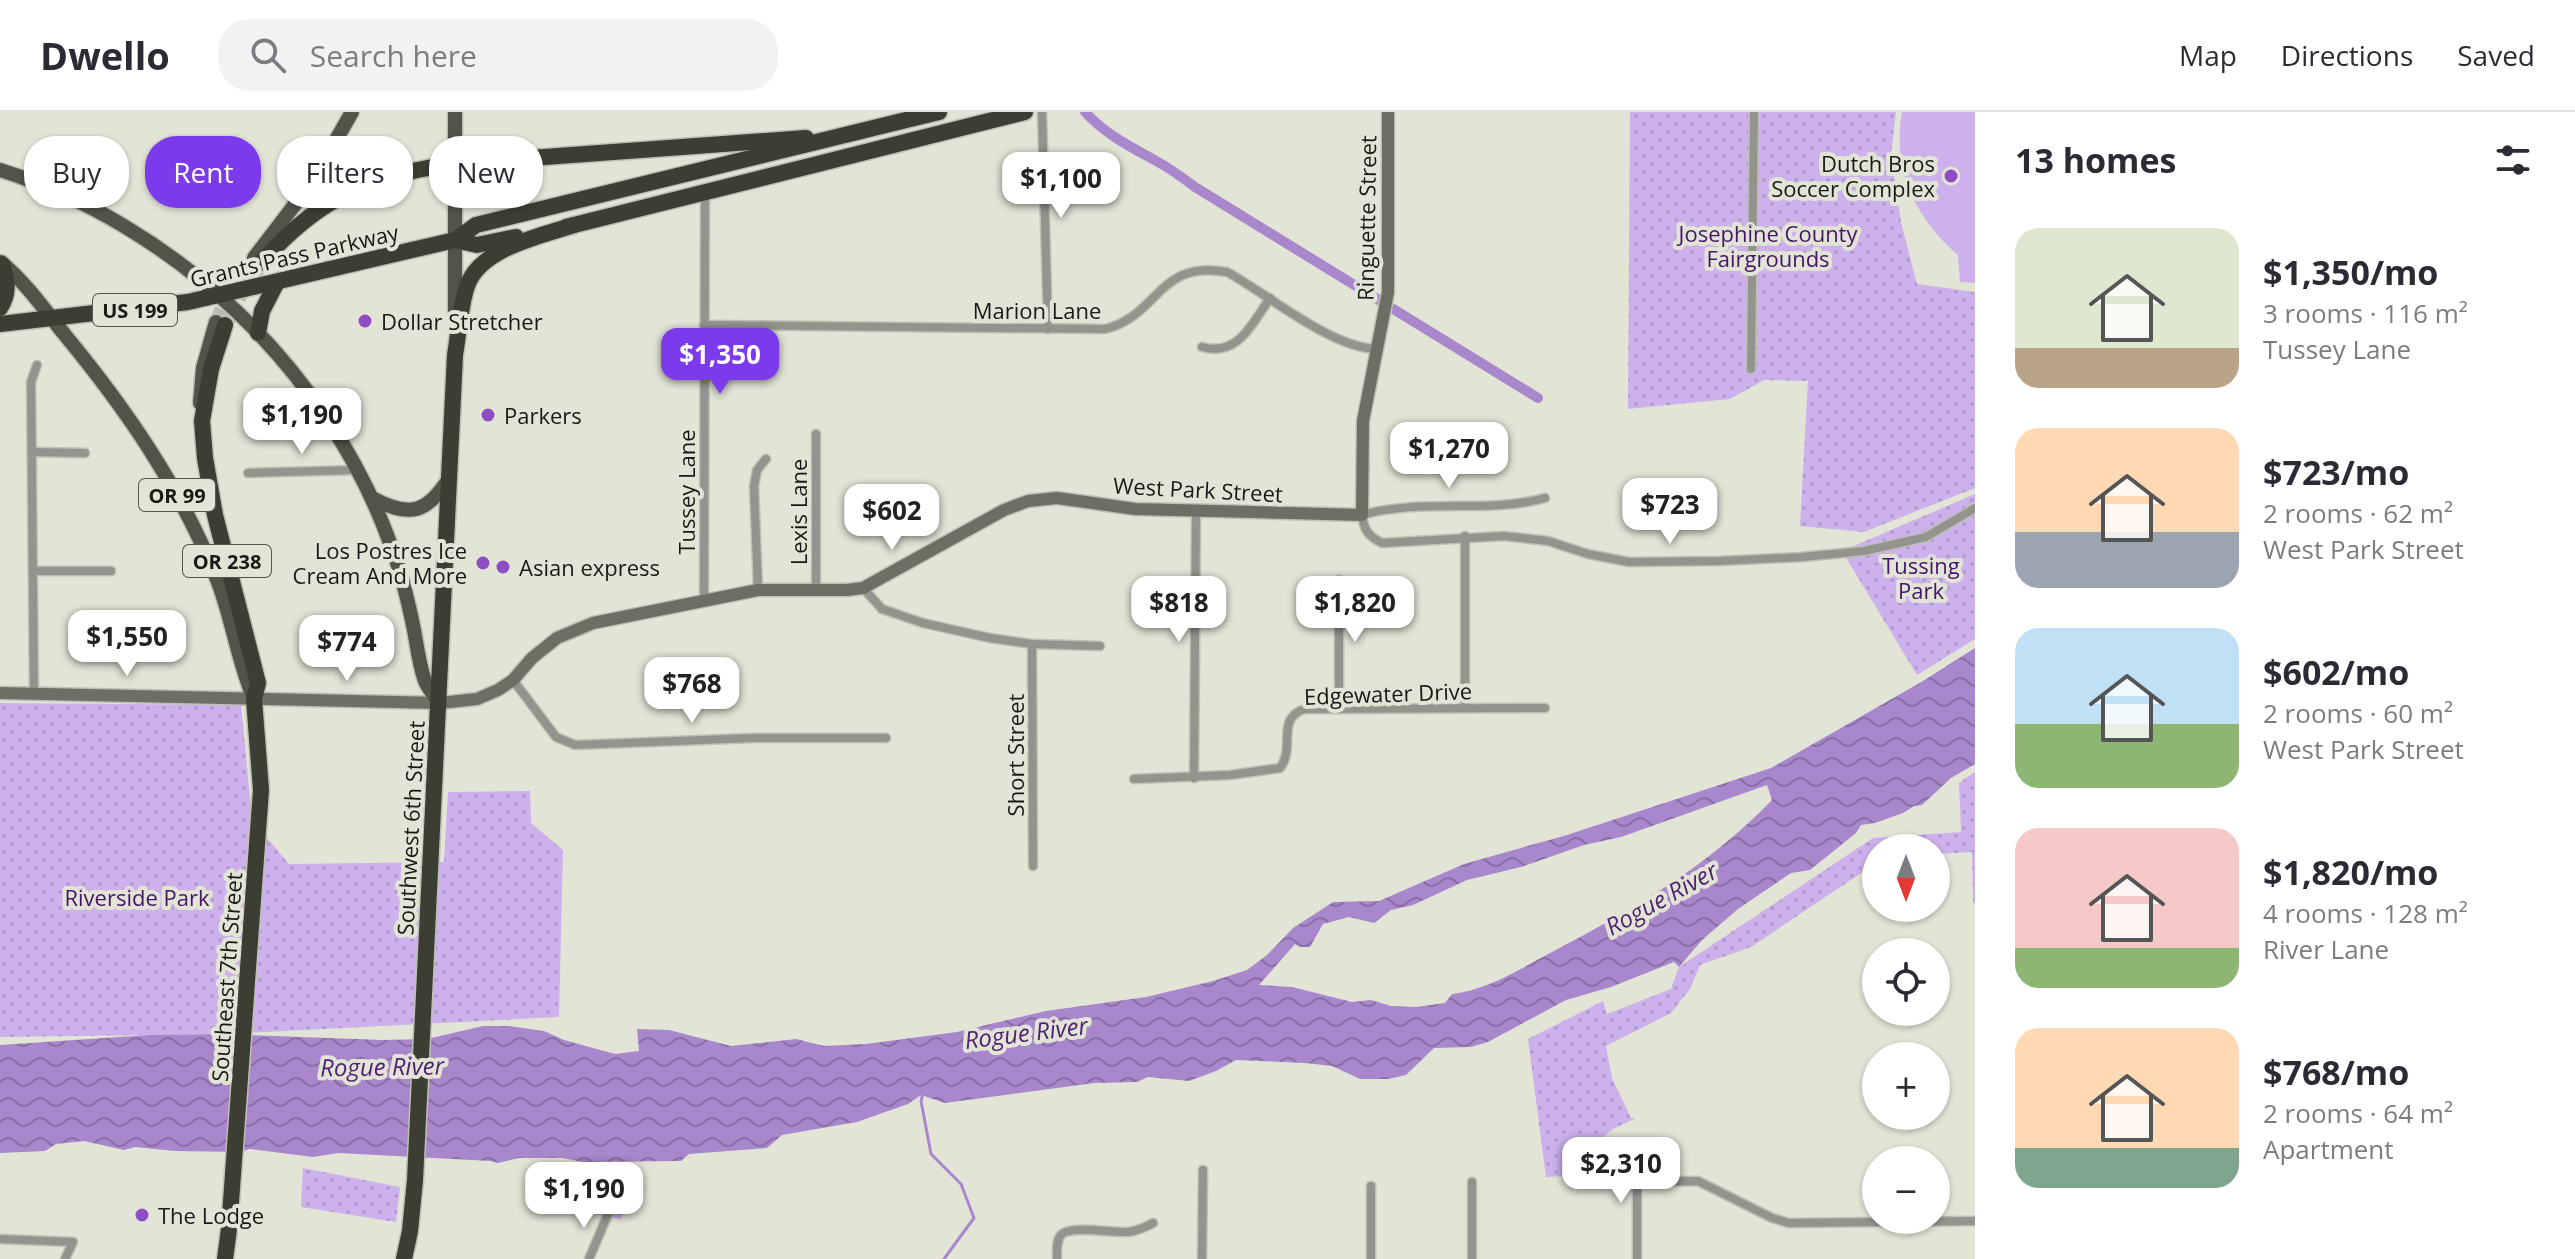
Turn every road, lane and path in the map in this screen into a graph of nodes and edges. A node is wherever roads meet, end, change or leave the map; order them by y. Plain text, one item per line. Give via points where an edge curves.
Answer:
1 (352, 112) edge
2 (455, 112) edge
3 (939, 112) edge
4 (1025, 112) edge
5 (1042, 112) edge
6 (1388, 112) edge
7 (1754, 112) edge
8 (867, 131) junction
9 (0, 170) edge
10 (705, 193) junction
11 (574, 225) junction
12 (455, 240) junction
13 (257, 260) joint
14 (1, 263) edge
15 (277, 282) junction
16 (219, 296) junction
17 (1270, 298) junction
18 (0, 308) edge
19 (51, 318) junction
20 (0, 324) edge
21 (220, 324) tunnel mouth
22 (704, 325) junction
23 (1048, 329) junction
24 (258, 333) junction
25 (1202, 347) dead end
26 (1377, 349) junction
27 (455, 355) junction
28 (37, 365) dead end
29 (1751, 369) dead end
30 (816, 434) dead end
31 (32, 452) junction
32 (85, 453) dead end
33 (766, 459) dead end
34 (357, 470) junction
35 (248, 473) dead end
36 (450, 477) junction
37 (372, 498) junction
38 (1545, 498) dead end
39 (1975, 508) edge
40 (1196, 511) junction
41 (1362, 515) junction
42 (1465, 536) junction
43 (33, 571) junction
44 (111, 571) dead end
45 (1339, 580) dead end
46 (863, 588) junction
47 (758, 590) junction
48 (816, 590) junction
49 (704, 600) junction
50 (1032, 644) junction
51 (1100, 646) dead end
52 (513, 680) junction
53 (0, 693) edge
54 (34, 694) junction
55 (254, 699) junction
56 (440, 703) junction
57 (1465, 708) junction
58 (1545, 708) dead end
59 (1339, 709) junction
60 (886, 738) dead end
61 (1194, 778) junction
62 (1134, 779) dead end
63 (1033, 866) dead end
64 (1625, 1148) dead end
65 (1203, 1170) dead end
66 (1472, 1182) dead end
67 (1637, 1182) junction
68 (1371, 1186) dead end
69 (608, 1214) dead end
70 (1975, 1221) edge
71 (1153, 1223) dead end
72 (0, 1239) edge
73 (65, 1259) edge
74 (225, 1259) edge
75 (404, 1259) edge
76 (589, 1259) edge
77 (1057, 1259) edge
78 (1202, 1259) edge
79 (1371, 1259) edge
80 (1472, 1259) edge
81 (1637, 1259) edge

1 - 13 main road via 312,182
2 - 12 main road, Southwest 6th Street, bridge
3 - 8 highway, US 199
4 - 10 highway, US 199
5 - 23 street
6 - 26 street, Ringuette Street via 1388,292
7 - 29 street
8 - 12 highway, Grants Pass Parkway / US 199 via 476,225
8 - 13 highway via 408,171 360,187 321,209
9 - 16 main road via 106,217
10 - 11 highway, US 199
10 - 22 street, Tussey Lane
11 - 12 highway, Grants Pass Parkway / US 199 via 477,245
11 - 27 highway via 504,249 483,263 467,283
12 - 15 highway, Grants Pass Parkway / US 199
12 - 27 main road, Southwest 6th Street
14 - 18 highway via 7,293
14 - 19 main road, OR 99
15 - 16 highway, Grants Pass Parkway / US 199
15 - 24 highway
16 - 19 highway, Grants Pass Parkway / US 199
16 - 24 main road
17 - 23 street, Marion Lane via 1227,272 1206,269 1175,277 1115,327
17 - 25 street via 1236,344 1218,350
17 - 26 street, Marion Lane via 1342,342
19 - 20 highway, Grants Pass Parkway / US 199
19 - 55 main road, OR 99 via 106,384 177,495 216,578
21 - 55 highway, OR 238 via 202,421 205,458 258,683
22 - 23 street, Marion Lane
22 - 49 street, Tussey Lane
24 - 34 main road via 299,379
26 - 41 street, Ringuette Street via 1363,421
27 - 36 highway, Southwest 6th Street
28 - 31 street via 31,382
30 - 48 street, Lexis Lane
31 - 32 street
31 - 43 street
33 - 47 street via 754,486
34 - 35 street
34 - 37 main road
36 - 37 main road via 423,507 392,509
36 - 56 highway, Southwest 6th Street
37 - 56 main road via 406,593 424,680
38 - 41 street
39 - 42 street via 1926,537 1802,557 1629,562 1529,537
40 - 41 street, West Park Street
40 - 46 street, West Park Street via 1057,498 1028,501
40 - 61 street
41 - 42 street via 1365,530 1382,543
42 - 57 street
43 - 44 street
43 - 54 street
45 - 59 street
46 - 48 street, West Park Street
46 - 50 street via 882,609 897,616
47 - 48 street, West Park Street
47 - 49 street, West Park Street
49 - 52 street, West Park Street via 577,627 545,647
50 - 51 street
50 - 63 street, Short Street
52 - 56 street, West Park Street via 477,699
52 - 60 street via 556,737 575,745
53 - 54 street, West Park Street
54 - 55 street, West Park Street
55 - 56 street, West Park Street
55 - 74 highway, Southeast 7th Street / OR 99 via 261,790
56 - 75 highway, Southwest 6th Street via 415,1180
57 - 58 street, Edgewater Drive
57 - 59 street, Edgewater Drive
59 - 61 street, Edgewater Drive via 1305,709 1292,715 1287,759 1280,768
61 - 62 street, Edgewater Drive
64 - 67 street
65 - 78 street
66 - 80 street
67 - 70 street via 1698,1181 1789,1223
67 - 81 street
68 - 79 street
69 - 76 street
71 - 77 street via 1138,1230 1060,1235
72 - 73 street via 73,1242

